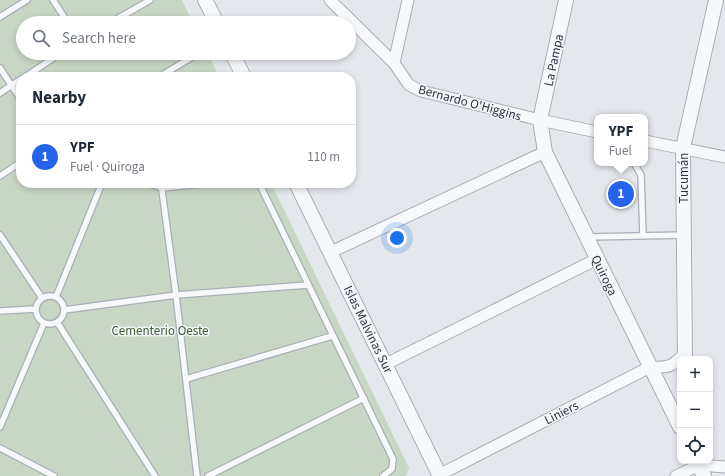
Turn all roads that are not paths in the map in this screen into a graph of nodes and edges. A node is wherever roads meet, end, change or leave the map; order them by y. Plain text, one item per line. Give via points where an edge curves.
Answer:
1 (27, 0) edge
2 (53, 0) edge
3 (150, 0) edge
4 (205, 0) edge
5 (330, 0) edge
6 (408, 0) edge
7 (566, 0) edge
8 (716, 0) edge
9 (63, 16) edge
10 (122, 16) edge
11 (213, 16) edge
12 (346, 16) edge
13 (0, 17) edge
14 (356, 26) edge
15 (50, 60) edge
16 (187, 60) edge
17 (236, 60) edge
18 (394, 63) junction
19 (0, 68) edge
20 (32, 72) edge
21 (167, 72) edge
22 (242, 72) edge
23 (16, 83) edge
24 (12, 86) junction
25 (16, 92) edge
26 (0, 93) edge
27 (540, 120) junction
28 (594, 131) edge
29 (648, 142) edge
30 (683, 148) junction
31 (545, 152) junction
32 (725, 157) edge
33 (16, 165) edge
34 (636, 166) edge
35 (0, 176) edge
36 (100, 188) edge
37 (162, 188) edge
38 (261, 188) edge
39 (299, 188) edge
40 (0, 235) edge
41 (684, 235) junction
42 (643, 236) junction
43 (586, 237) junction
44 (331, 252) junction
45 (597, 259) junction
46 (308, 285) junction
47 (176, 295) junction
48 (56, 297) junction
49 (42, 298) junction
50 (35, 309) junction
51 (64, 310) junction
52 (0, 311) edge
53 (57, 322) junction
54 (44, 323) junction
55 (332, 336) junction
56 (685, 356) edge
57 (677, 362) edge
58 (386, 364) junction
59 (650, 367) junction
60 (186, 379) junction
61 (364, 398) junction
62 (677, 421) edge
63 (0, 427) edge
64 (0, 448) edge
65 (725, 466) edge
66 (700, 467) edge
67 (53, 476) edge
68 (155, 476) edge
69 (196, 476) edge
70 (208, 476) edge
71 (383, 476) edge
72 (439, 476) edge
73 (676, 476) edge

1 - 13 lane
2 - 9 lane
3 - 10 lane
4 - 11 street
5 - 12 street, Bernardo O'Higgins
6 - 18 street
7 - 27 street, La Pampa
8 - 30 street, Tucumán
14 - 18 street, Bernardo O'Higgins
15 - 20 lane
16 - 21 lane
17 - 22 street
18 - 27 street, Bernardo O'Higgins via 409,85 421,91
19 - 24 lane
23 - 24 lane
24 - 25 lane
24 - 26 lane
27 - 28 street, Bernardo O'Higgins
27 - 31 street, Quiroga
29 - 30 street
30 - 32 street
30 - 41 street, Tucumán
31 - 43 street, Quiroga
31 - 44 street
33 - 35 lane
34 - 42 lane via 641,175
36 - 48 lane
37 - 47 lane
38 - 46 lane
39 - 44 street, Islas Malvinas Sur
40 - 49 lane
41 - 42 lane
41 - 56 street, Tucumán
42 - 43 lane
43 - 45 street, Quiroga
44 - 58 street, Islas Malvinas Sur
45 - 58 street
45 - 59 street, Quiroga
46 - 47 lane
46 - 55 lane
47 - 51 lane
47 - 60 lane
48 - 49 lane
48 - 51 lane via 62,302
49 - 50 lane
50 - 52 lane
50 - 54 lane via 37,317
51 - 53 lane
53 - 54 lane
53 - 68 lane
54 - 63 lane
55 - 60 lane
55 - 61 lane
57 - 59 street, Liniers via 662,368
58 - 72 street, Islas Malvinas Sur
59 - 62 street, Quiroga
59 - 72 street, Liniers
60 - 69 lane
61 - 70 lane
61 - 71 lane via 393,459 392,470
64 - 67 lane
65 - 66 street
66 - 73 street

